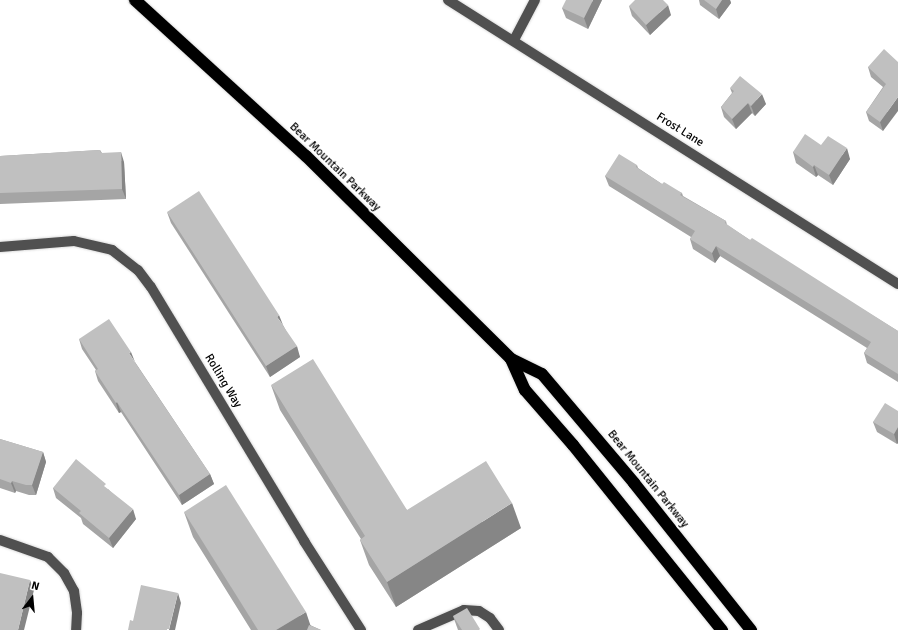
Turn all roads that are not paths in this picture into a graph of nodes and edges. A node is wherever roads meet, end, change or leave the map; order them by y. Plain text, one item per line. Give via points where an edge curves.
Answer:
1 (135, 0) edge
2 (448, 0) edge
3 (534, 0) edge
4 (514, 40) junction
5 (0, 247) edge
6 (898, 284) edge
7 (511, 359) junction
8 (0, 540) edge
9 (76, 630) edge
10 (361, 630) edge
11 (418, 630) edge
12 (499, 630) edge
13 (722, 630) edge
14 (751, 630) edge

1 - 7 highway, Bear Mountain Parkway via 306,156
2 - 4 street, Frost Lane
3 - 4 street
4 - 6 street, Frost Lane
5 - 10 street, Rolling Way via 74,240 112,250 138,270 151,287 304,541
7 - 13 highway, Bear Mountain Parkway via 525,390 573,445
7 - 14 highway, Bear Mountain Parkway via 542,374 629,477
8 - 9 street via 48,557 64,573 74,591
11 - 12 street via 464,610 479,611 490,618

